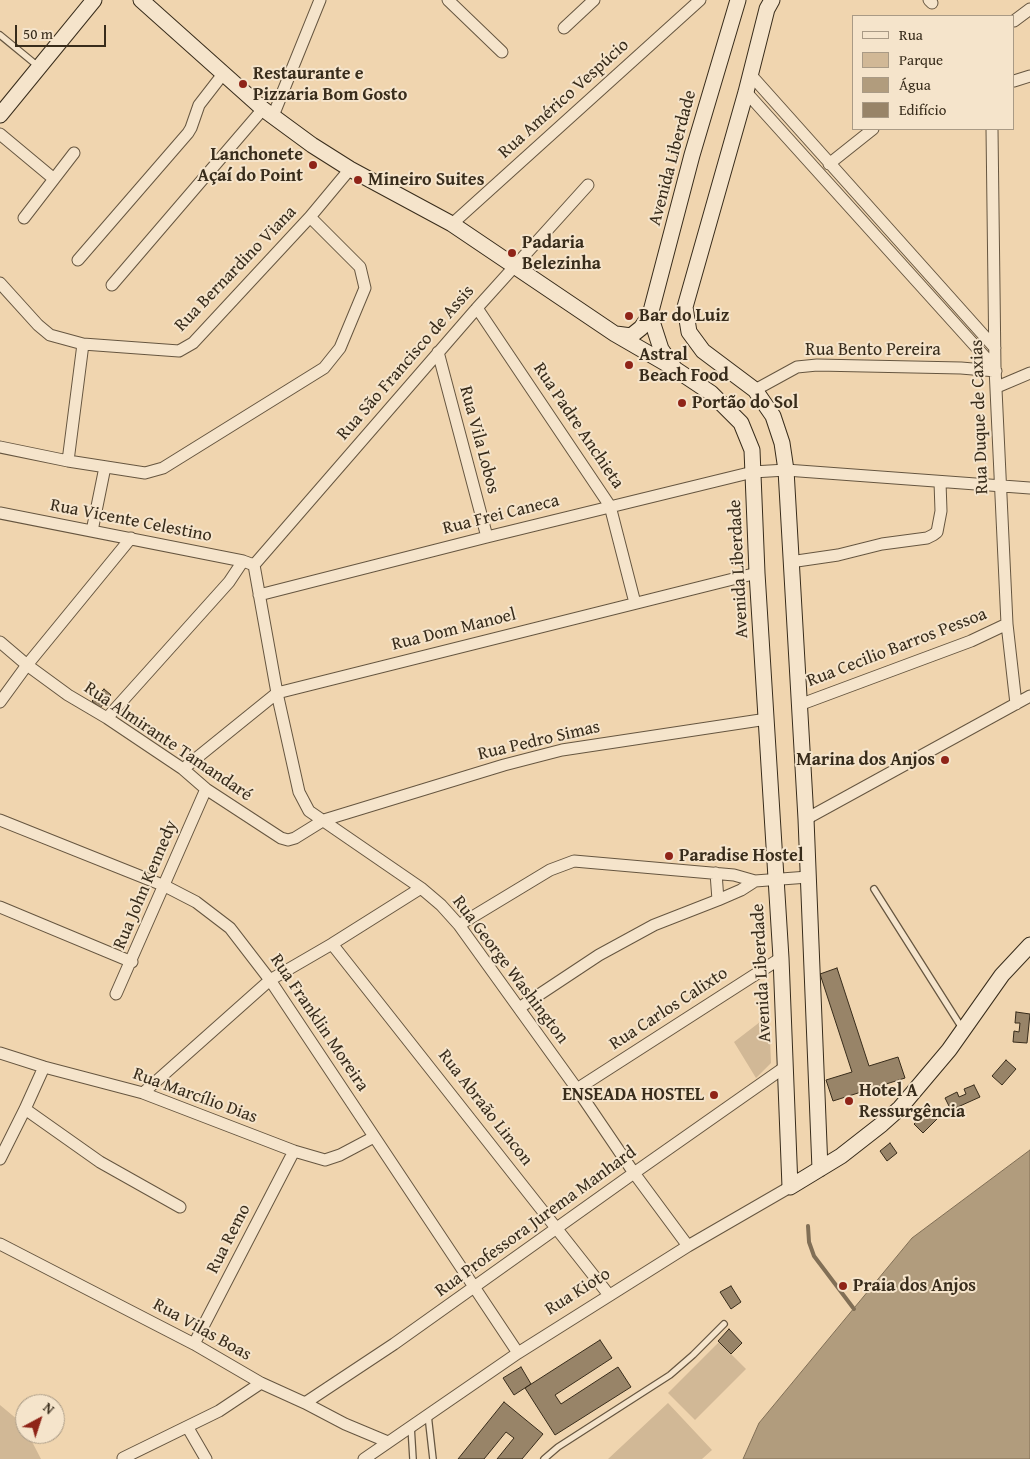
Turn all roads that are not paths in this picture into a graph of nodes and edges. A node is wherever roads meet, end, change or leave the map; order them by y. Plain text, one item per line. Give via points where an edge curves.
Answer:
1 (94, 0) edge
2 (141, 0) edge
3 (320, 0) edge
4 (448, 0) edge
5 (594, 0) edge
6 (700, 0) edge
7 (738, 0) edge
8 (772, 0) edge
9 (1030, 9) edge
10 (1015, 20) edge
11 (564, 28) dead end
12 (0, 35) edge
13 (502, 52) dead end
14 (39, 67) junction
15 (223, 74) junction
16 (750, 74) junction
17 (1030, 76) edge
18 (1015, 81) edge
19 (746, 92) junction
20 (268, 113) junction
21 (0, 115) edge
22 (872, 130) edge
23 (992, 130) edge
24 (0, 134) edge
25 (74, 153) dead end
26 (829, 164) junction
27 (350, 169) junction
28 (54, 179) junction
29 (588, 185) dead end
30 (849, 186) junction
31 (839, 195) junction
32 (310, 217) junction
33 (24, 218) dead end
34 (452, 224) junction
35 (78, 260) dead end
36 (514, 267) junction
37 (0, 283) edge
38 (112, 286) dead end
39 (477, 308) junction
40 (650, 315) junction
41 (994, 315) junction
42 (615, 334) junction
43 (982, 334) junction
44 (83, 344) junction
45 (977, 348) junction
46 (995, 348) junction
47 (438, 352) junction
48 (675, 369) junction
49 (996, 369) junction
50 (1030, 373) edge
51 (997, 387) junction
52 (755, 390) junction
53 (0, 446) edge
54 (68, 461) junction
55 (105, 467) junction
56 (786, 470) junction
57 (753, 472) junction
58 (940, 482) junction
59 (1000, 485) junction
60 (1030, 488) edge
61 (610, 506) junction
62 (0, 513) edge
63 (92, 531) junction
64 (487, 537) junction
65 (131, 538) junction
66 (790, 562) junction
67 (249, 563) junction
68 (757, 573) junction
69 (259, 595) junction
70 (635, 603) junction
71 (1007, 624) junction
72 (0, 642) edge
73 (27, 665) junction
74 (277, 693) junction
75 (1030, 696) edge
76 (0, 702) edge
77 (1016, 704) junction
78 (799, 705) junction
79 (107, 718) junction
80 (766, 719) junction
81 (182, 770) junction
82 (206, 790) junction
83 (806, 819) junction
84 (0, 820) edge
85 (324, 820) junction
86 (716, 873) junction
87 (808, 877) junction
88 (776, 880) junction
89 (755, 881) junction
90 (165, 886) junction
91 (421, 888) junction
92 (874, 889) dead end
93 (718, 900) junction
94 (0, 907) edge
95 (460, 925) junction
96 (332, 944) junction
97 (1030, 945) edge
98 (780, 958) junction
99 (132, 962) junction
100 (270, 980) junction
101 (116, 994) dead end
102 (519, 1008) junction
103 (963, 1030) junction
104 (0, 1053) edge
105 (44, 1067) junction
106 (786, 1067) junction
107 (577, 1089) junction
108 (144, 1093) junction
109 (26, 1110) junction
110 (374, 1137) junction
111 (294, 1151) junction
112 (0, 1159) edge
113 (820, 1169) junction
114 (634, 1173) junction
115 (790, 1187) junction
116 (180, 1207) dead end
117 (557, 1227) junction
118 (0, 1244) edge
119 (688, 1246) junction
120 (474, 1288) junction
121 (609, 1295) junction
122 (724, 1324) dead end
123 (194, 1344) junction
124 (518, 1352) junction
125 (261, 1383) junction
126 (305, 1403) junction
127 (428, 1415) junction
128 (411, 1426) junction
129 (188, 1428) junction
130 (388, 1442) junction
131 (123, 1458) edge
132 (206, 1459) edge
133 (364, 1459) edge
134 (413, 1459) edge
135 (433, 1459) edge
136 (544, 1459) edge

1 - 14 main road
2 - 15 main road
3 - 20 street
4 - 13 street
5 - 11 street
6 - 34 street, Rua Américo Vespúcio
7 - 40 main road, Avenida Liberdade via 692,155
8 - 16 main road
9 - 10 street
12 - 14 lane
14 - 21 main road
15 - 20 main road
15 - 35 street via 199,105 188,133
16 - 19 main road
16 - 26 street
17 - 18 street
19 - 31 street
19 - 52 main road via 685,307 689,332 704,351
20 - 27 main road
20 - 38 street
22 - 26 street
23 - 41 street, Rua Duque de Caxias
24 - 28 street
25 - 28 street
26 - 30 street
27 - 32 street, Rua Bernardino Viana
27 - 34 main road
28 - 33 street
29 - 36 street, Rua São Francisco de Assis
30 - 31 street
30 - 43 street
31 - 45 street
32 - 44 street, Rua Bernardino Viana via 193,343 179,350
32 - 55 street via 360,267 365,288 340,348 324,368 163,468 145,473
34 - 36 main road
36 - 39 street, Rua São Francisco de Assis
36 - 42 main road
37 - 44 street, Rua Bernardino Viana via 50,335
39 - 47 street, Rua São Francisco de Assis
39 - 61 street, Rua Padre Anchieta
40 - 42 main road via 631,336
40 - 48 main road, Avenida Liberdade via 661,348
41 - 43 street
41 - 46 street, Rua Duque de Caxias
42 - 48 main road
43 - 45 street
43 - 46 street
44 - 54 street
45 - 49 street
46 - 49 street, Rua Duque de Caxias
47 - 64 street, Rua Vila Lobos
47 - 67 street, Rua São Francisco de Assis
48 - 57 main road, Avenida Liberdade via 711,393 741,424 752,450
49 - 51 street, Rua Duque de Caxias
49 - 52 street, Rua Bento Pereira via 817,365 797,367
50 - 51 street
51 - 59 street, Rua Duque de Caxias
52 - 56 main road via 773,416
53 - 54 street
54 - 55 street
55 - 63 street
56 - 57 street, Rua Frei Caneca
56 - 58 street, Rua Frei Caneca
56 - 66 main road
57 - 61 street, Rua Frei Caneca
57 - 68 main road, Avenida Liberdade
58 - 59 street, Rua Frei Caneca
58 - 66 street via 941,511 933,535
59 - 60 street, Rua Frei Caneca
59 - 71 street, Rua Duque de Caxias
61 - 64 street, Rua Frei Caneca
61 - 70 street, Rua Padre Anchieta
62 - 63 street, Rua Vicente Celestino
63 - 65 street, Rua Vicente Celestino
64 - 69 street, Rua Frei Caneca
65 - 67 street, Rua Vicente Celestino
65 - 73 street
66 - 78 main road
67 - 69 street, Rua George Washington
67 - 79 street, Rua São Francisco de Assis
68 - 70 street, Rua Dom Manoel
68 - 80 main road, Avenida Liberdade
69 - 74 street, Rua George Washington
70 - 74 street, Rua Dom Manoel
71 - 77 street, Rua Duque de Caxias
71 - 78 street, Rua Cecilio Barros Pessoa via 971,641
72 - 73 street, Rua Almirante Tamandaré
73 - 76 street
73 - 79 street, Rua Almirante Tamandaré
74 - 81 street, Rua Dom Manoel
74 - 85 street, Rua George Washington via 299,792 309,811
75 - 77 street
77 - 83 street
78 - 83 main road
79 - 81 street, Rua Almirante Tamandaré
80 - 85 street, Rua Pedro Simas via 562,750
80 - 88 main road, Avenida Liberdade
81 - 82 street, Rua Almirante Tamandaré
82 - 85 street, Rua Almirante Tamandaré via 288,840
82 - 90 street, Rua John Kennedy
83 - 87 main road
84 - 90 street, Rua Franklin Moreira
85 - 91 street, Rua George Washington
86 - 89 street
86 - 93 street
86 - 95 street via 574,861 550,870
87 - 88 street
87 - 113 main road
88 - 89 street
88 - 98 main road, Avenida Liberdade
89 - 93 street
90 - 99 street, Rua John Kennedy
90 - 100 street, Rua Franklin Moreira via 196,902 230,928
91 - 95 street, Rua George Washington
91 - 96 street
92 - 103 lane
93 - 102 street via 654,925 599,955
94 - 99 street
95 - 102 street, Rua George Washington
96 - 100 street
96 - 117 street, Rua Abraão Lincon
97 - 103 main road, Rua Kioto via 1002,975
98 - 106 main road, Avenida Liberdade
98 - 107 street, Rua Carlos Calixto
99 - 101 street, Rua John Kennedy
100 - 108 street
100 - 110 street, Rua Franklin Moreira
102 - 107 street, Rua George Washington
103 - 113 main road, Rua Kioto via 900,1108
104 - 105 street, Rua Marcílio Dias
105 - 108 street, Rua Marcílio Dias
105 - 109 street
106 - 114 street, Rua Professora Jurema Manhard
106 - 115 main road, Avenida Liberdade
107 - 114 street, Rua George Washington
108 - 111 street, Rua Marcílio Dias
109 - 112 street
109 - 116 street via 100,1162
110 - 111 street, Rua Marcílio Dias via 325,1160
110 - 120 street, Rua Franklin Moreira
111 - 123 street, Rua Remo
113 - 115 main road, Rua Kioto
114 - 117 street, Rua Professora Jurema Manhard
114 - 119 street, Rua George Washington
115 - 119 street, Rua Kioto
117 - 120 street, Rua Professora Jurema Manhard
117 - 121 street, Rua Abraão Lincon
118 - 123 street, Rua Vilas Boas
119 - 121 street, Rua Kioto
120 - 124 street, Rua Franklin Moreira
120 - 126 street, Rua Professora Jurema Manhard
121 - 124 street, Rua Kioto
122 - 136 lane via 670,1374
123 - 125 street, Rua Vilas Boas
124 - 127 street, Rua Kioto
125 - 126 street, Rua Vilas Boas
125 - 129 street
126 - 130 street, Rua Vilas Boas
127 - 128 street, Rua Kioto
127 - 135 lane
128 - 130 street, Rua Kioto
128 - 134 lane
129 - 131 street
129 - 132 street
130 - 133 street, Rua Kioto

